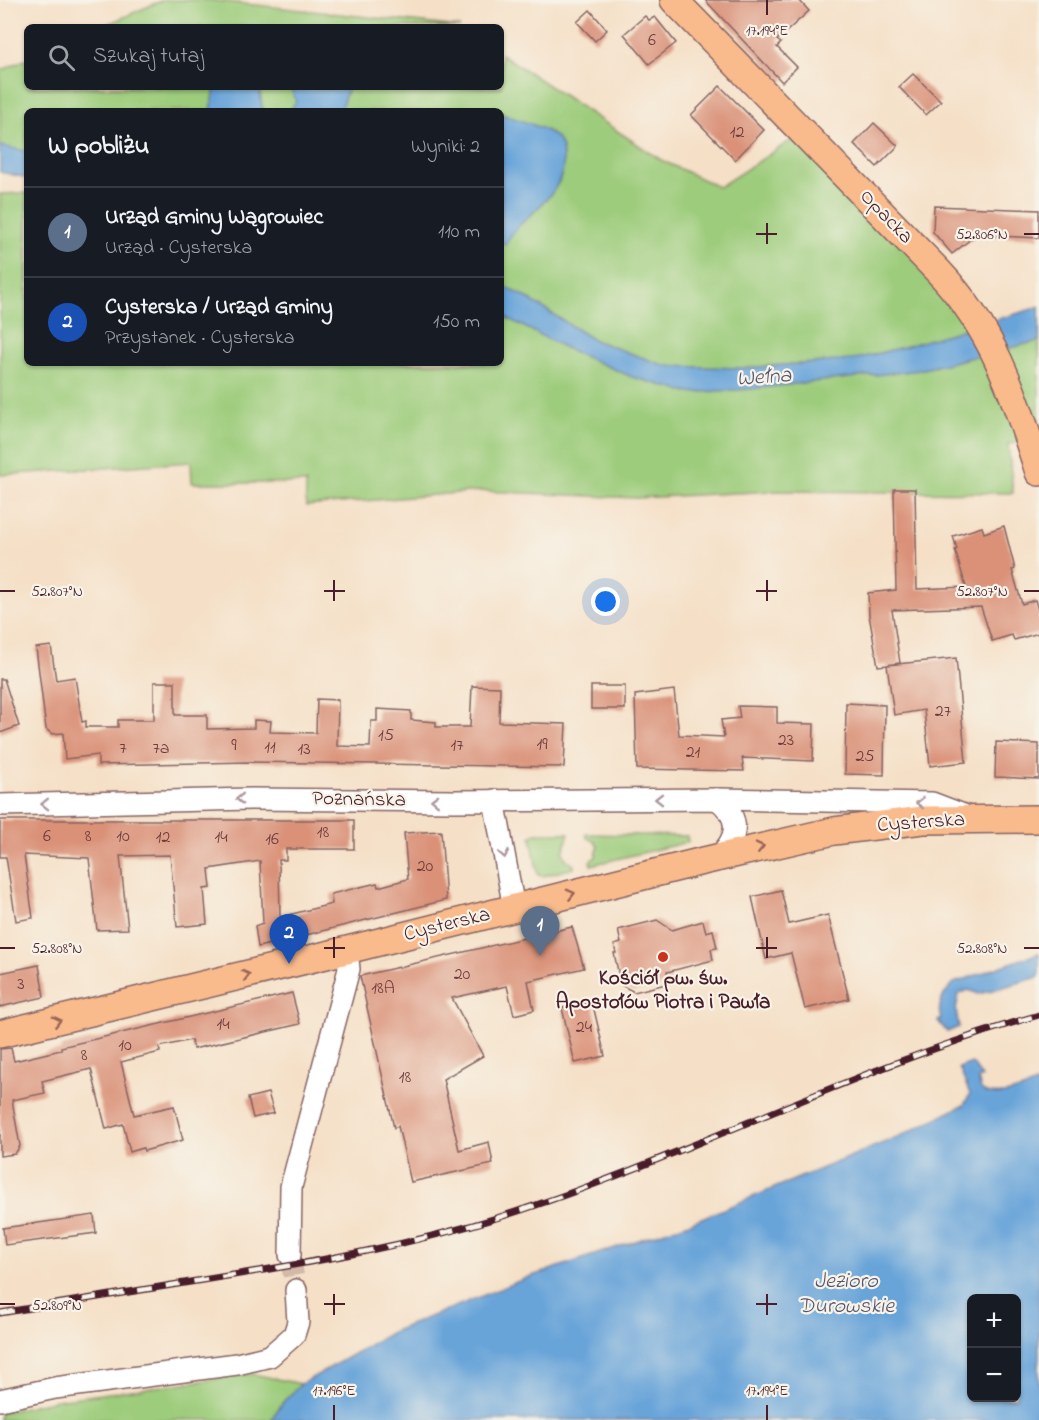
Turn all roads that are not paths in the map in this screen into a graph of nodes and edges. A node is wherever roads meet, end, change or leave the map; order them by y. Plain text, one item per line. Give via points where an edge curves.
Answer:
1 (674, 0) edge
2 (1039, 472) edge
3 (717, 799) junction
4 (494, 800) junction
5 (0, 805) edge
6 (976, 819) junction
7 (1039, 819) edge
8 (718, 857) junction
9 (514, 908) junction
10 (347, 951) junction
11 (0, 1034) edge
12 (291, 1255) tunnel mouth
13 (296, 1290) tunnel mouth
14 (0, 1400) edge

1 - 2 main road, Opacka via 966,303 993,347 1016,400
3 -> 4 street, Poznańska
6 -> 3 street, Poznańska via 932,803
3 - 8 street via 733,816 735,827 728,848
4 -> 5 street, Poznańska via 251,799
4 -> 9 street
6 - 7 main road, Cysterska
8 -> 6 main road, Cysterska via 845,830 923,820
9 -> 8 main road, Cysterska
9 - 10 main road, Cysterska
11 -> 10 main road, Cysterska
10 - 12 street via 349,969 291,1187
13 - 14 street via 298,1322 294,1335 270,1356

